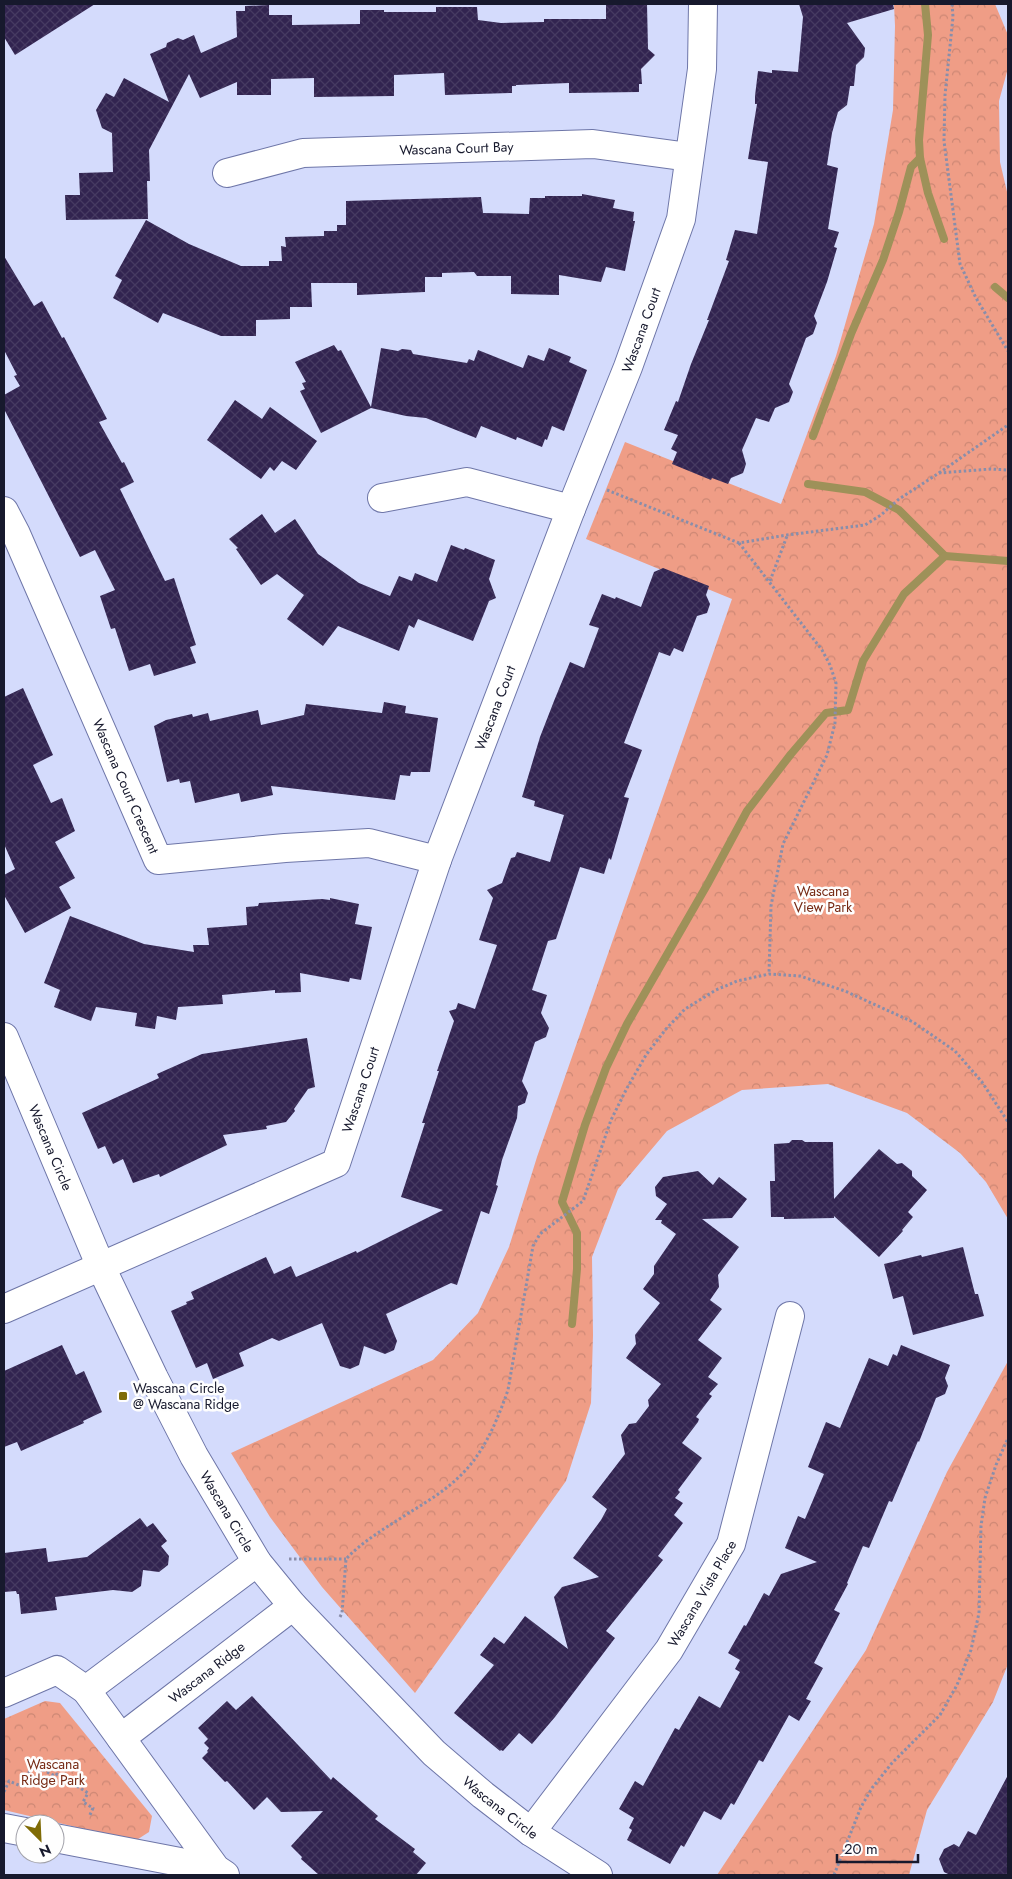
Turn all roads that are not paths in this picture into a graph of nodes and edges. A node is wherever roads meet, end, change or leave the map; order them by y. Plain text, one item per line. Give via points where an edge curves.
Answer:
1 (703, 4) edge
2 (689, 157) junction
3 (227, 173) dead end
4 (382, 498) dead end
5 (571, 509) junction
6 (4, 511) edge
7 (437, 860) junction
8 (4, 1037) edge
9 (102, 1266) junction
10 (4, 1310) edge
11 (790, 1316) dead end
12 (258, 1562) junction
13 (293, 1606) junction
14 (86, 1690) junction
15 (4, 1693) edge
16 (121, 1738) junction
17 (531, 1832) junction
18 (66, 1840) edge
19 (220, 1872) edge
20 (598, 1875) edge

1 - 2 street, Wascana Court via 702,69
2 - 3 street, Wascana Court Bay via 593,144 312,152
2 - 5 street, Wascana Court via 681,219 628,367
4 - 5 street via 467,482
5 - 7 street, Wascana Court
6 - 7 street, Wascana Court Crescent via 158,860 369,843
7 - 9 street, Wascana Court via 336,1163
8 - 9 street, Wascana Circle
9 - 10 street
9 - 12 street, Wascana Circle via 194,1456
11 - 17 street, Wascana Vista Place via 731,1544 669,1650
12 - 13 street, Wascana Circle
12 - 14 street
13 - 16 street, Wascana Ridge
13 - 17 street, Wascana Circle via 434,1754
14 - 15 street via 57,1670
14 - 16 street
16 - 19 street
17 - 20 street, Wascana Circle
18 - 19 street

